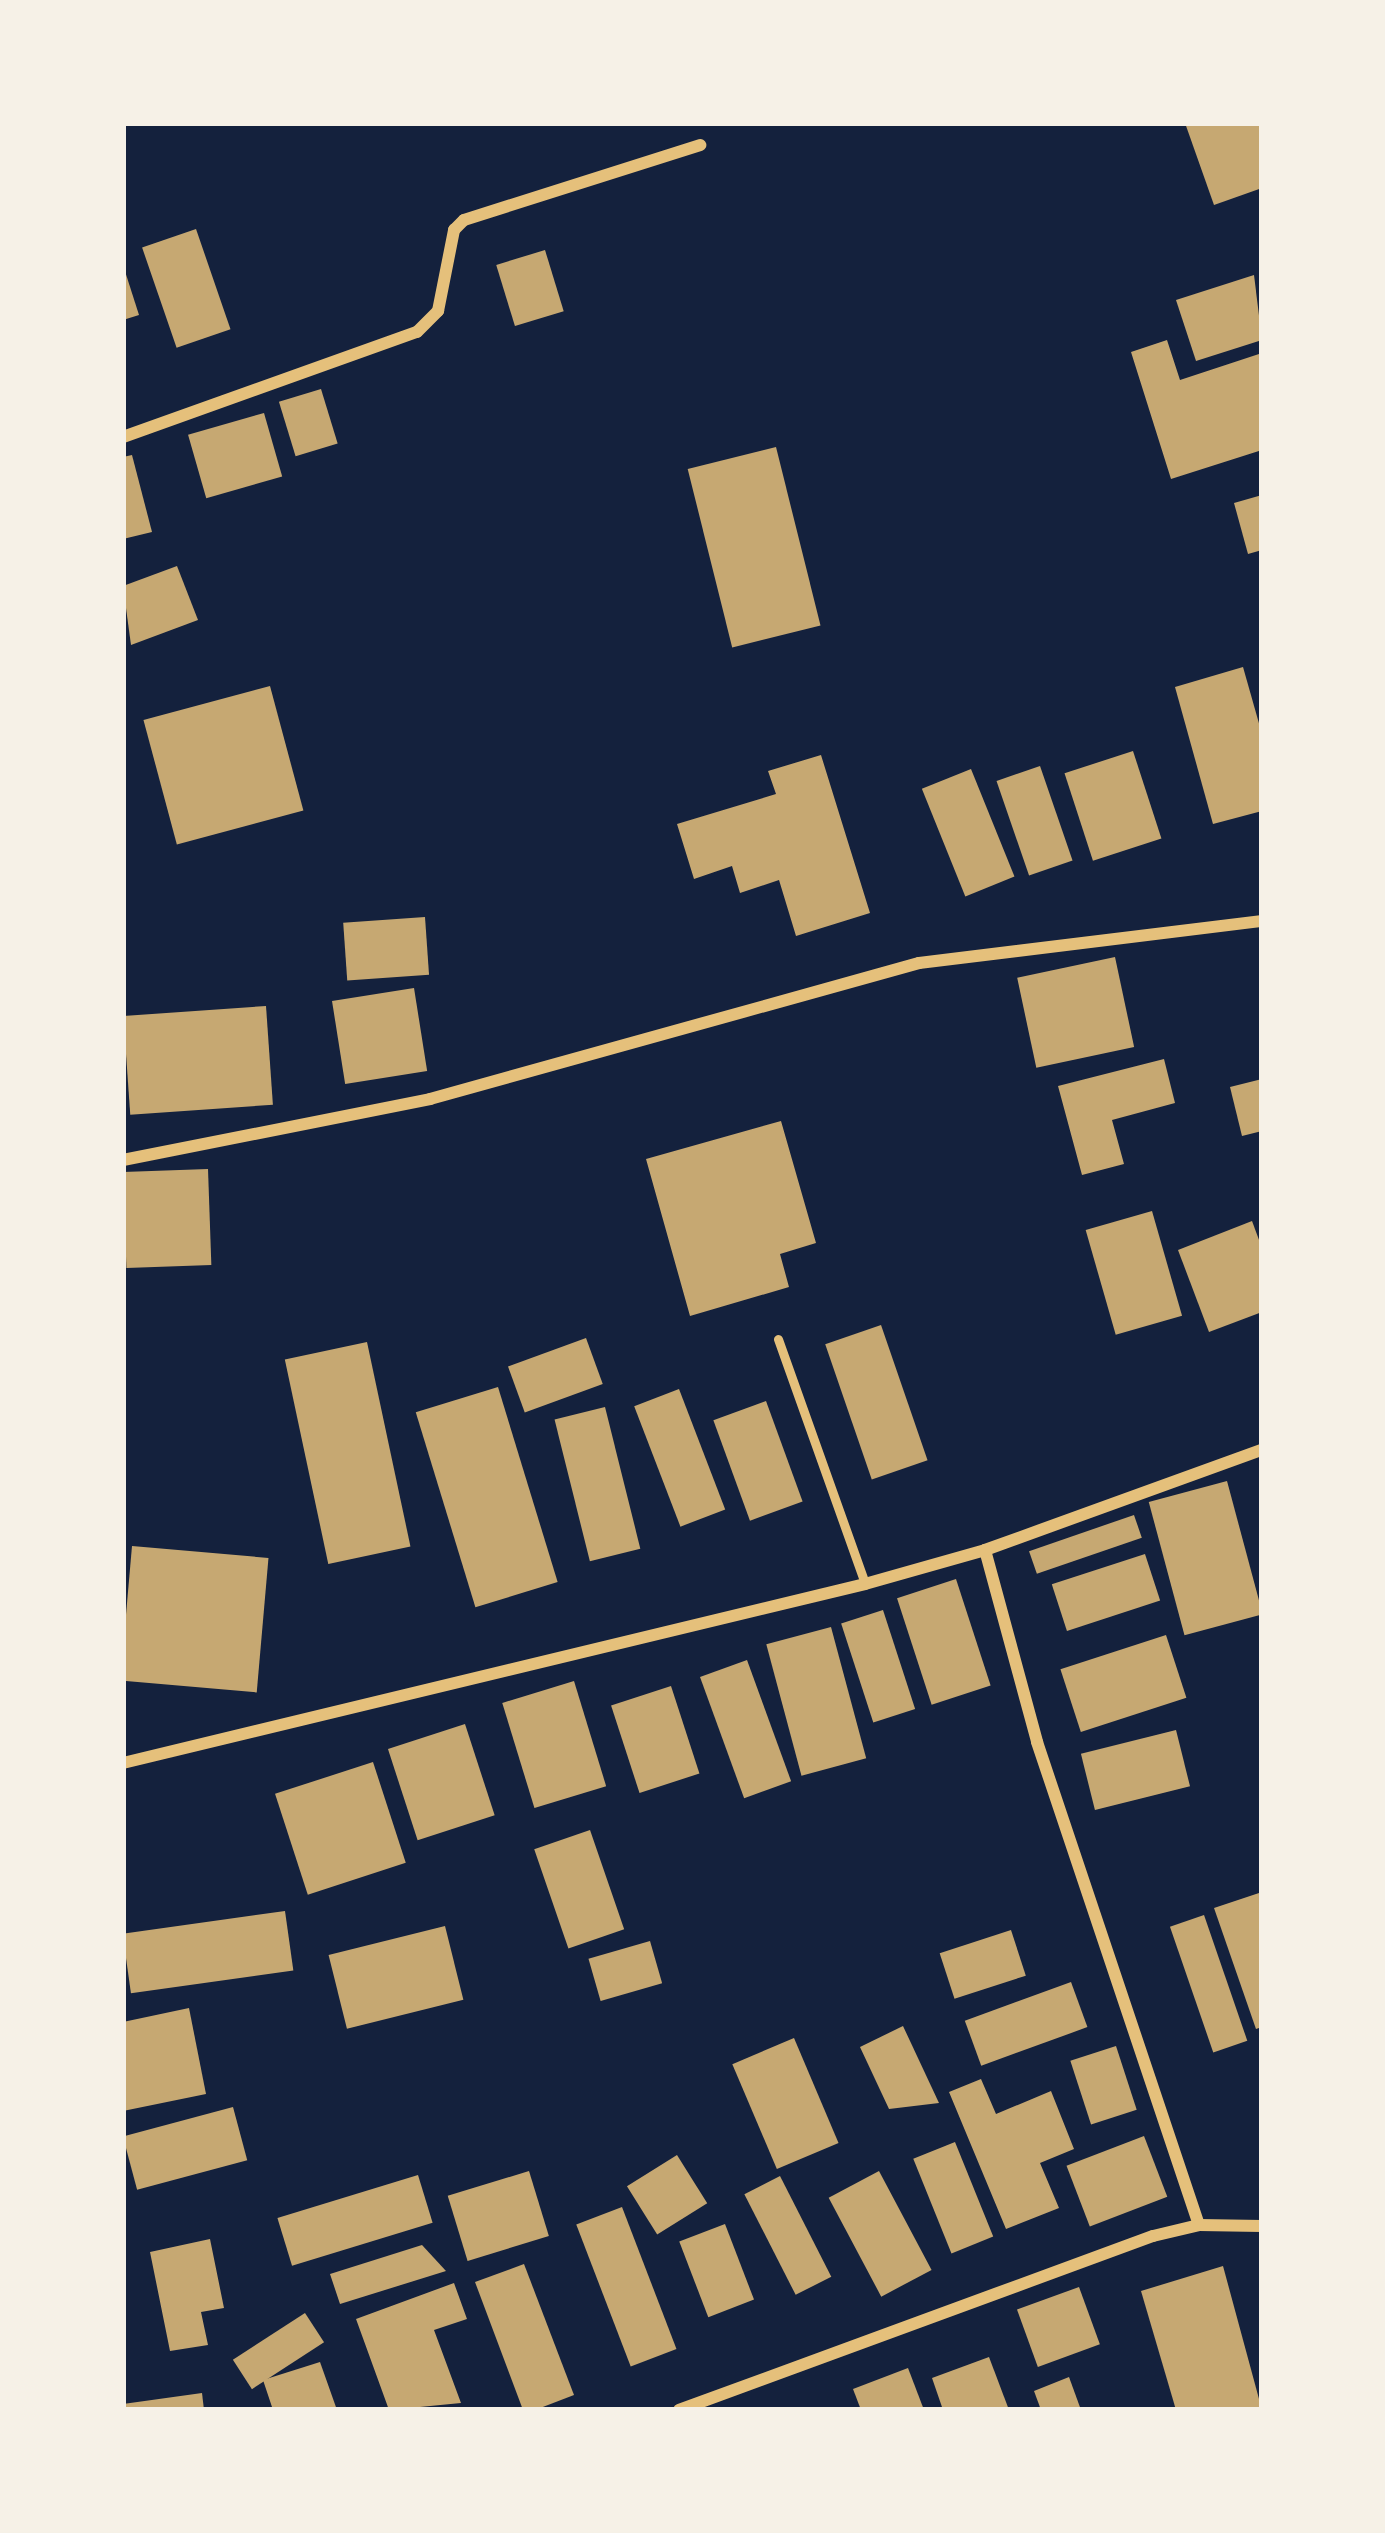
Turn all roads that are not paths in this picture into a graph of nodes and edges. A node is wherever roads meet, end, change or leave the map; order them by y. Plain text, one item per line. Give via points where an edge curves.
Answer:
1 (700, 146) dead end
2 (123, 437) edge
3 (1262, 920) edge
4 (123, 1160) edge
5 (778, 1339) dead end
6 (1262, 1450) edge
7 (985, 1550) junction
8 (865, 1583) junction
9 (123, 1763) edge
10 (1199, 2225) junction
11 (1262, 2226) edge
12 (679, 2410) edge

1 - 2 street via 464,220 454,230 438,311 417,332
3 - 4 street via 919,963 430,1099
5 - 8 lane
6 - 7 street
7 - 8 street
7 - 10 street via 1037,1742
8 - 9 street
10 - 11 street
10 - 12 street

